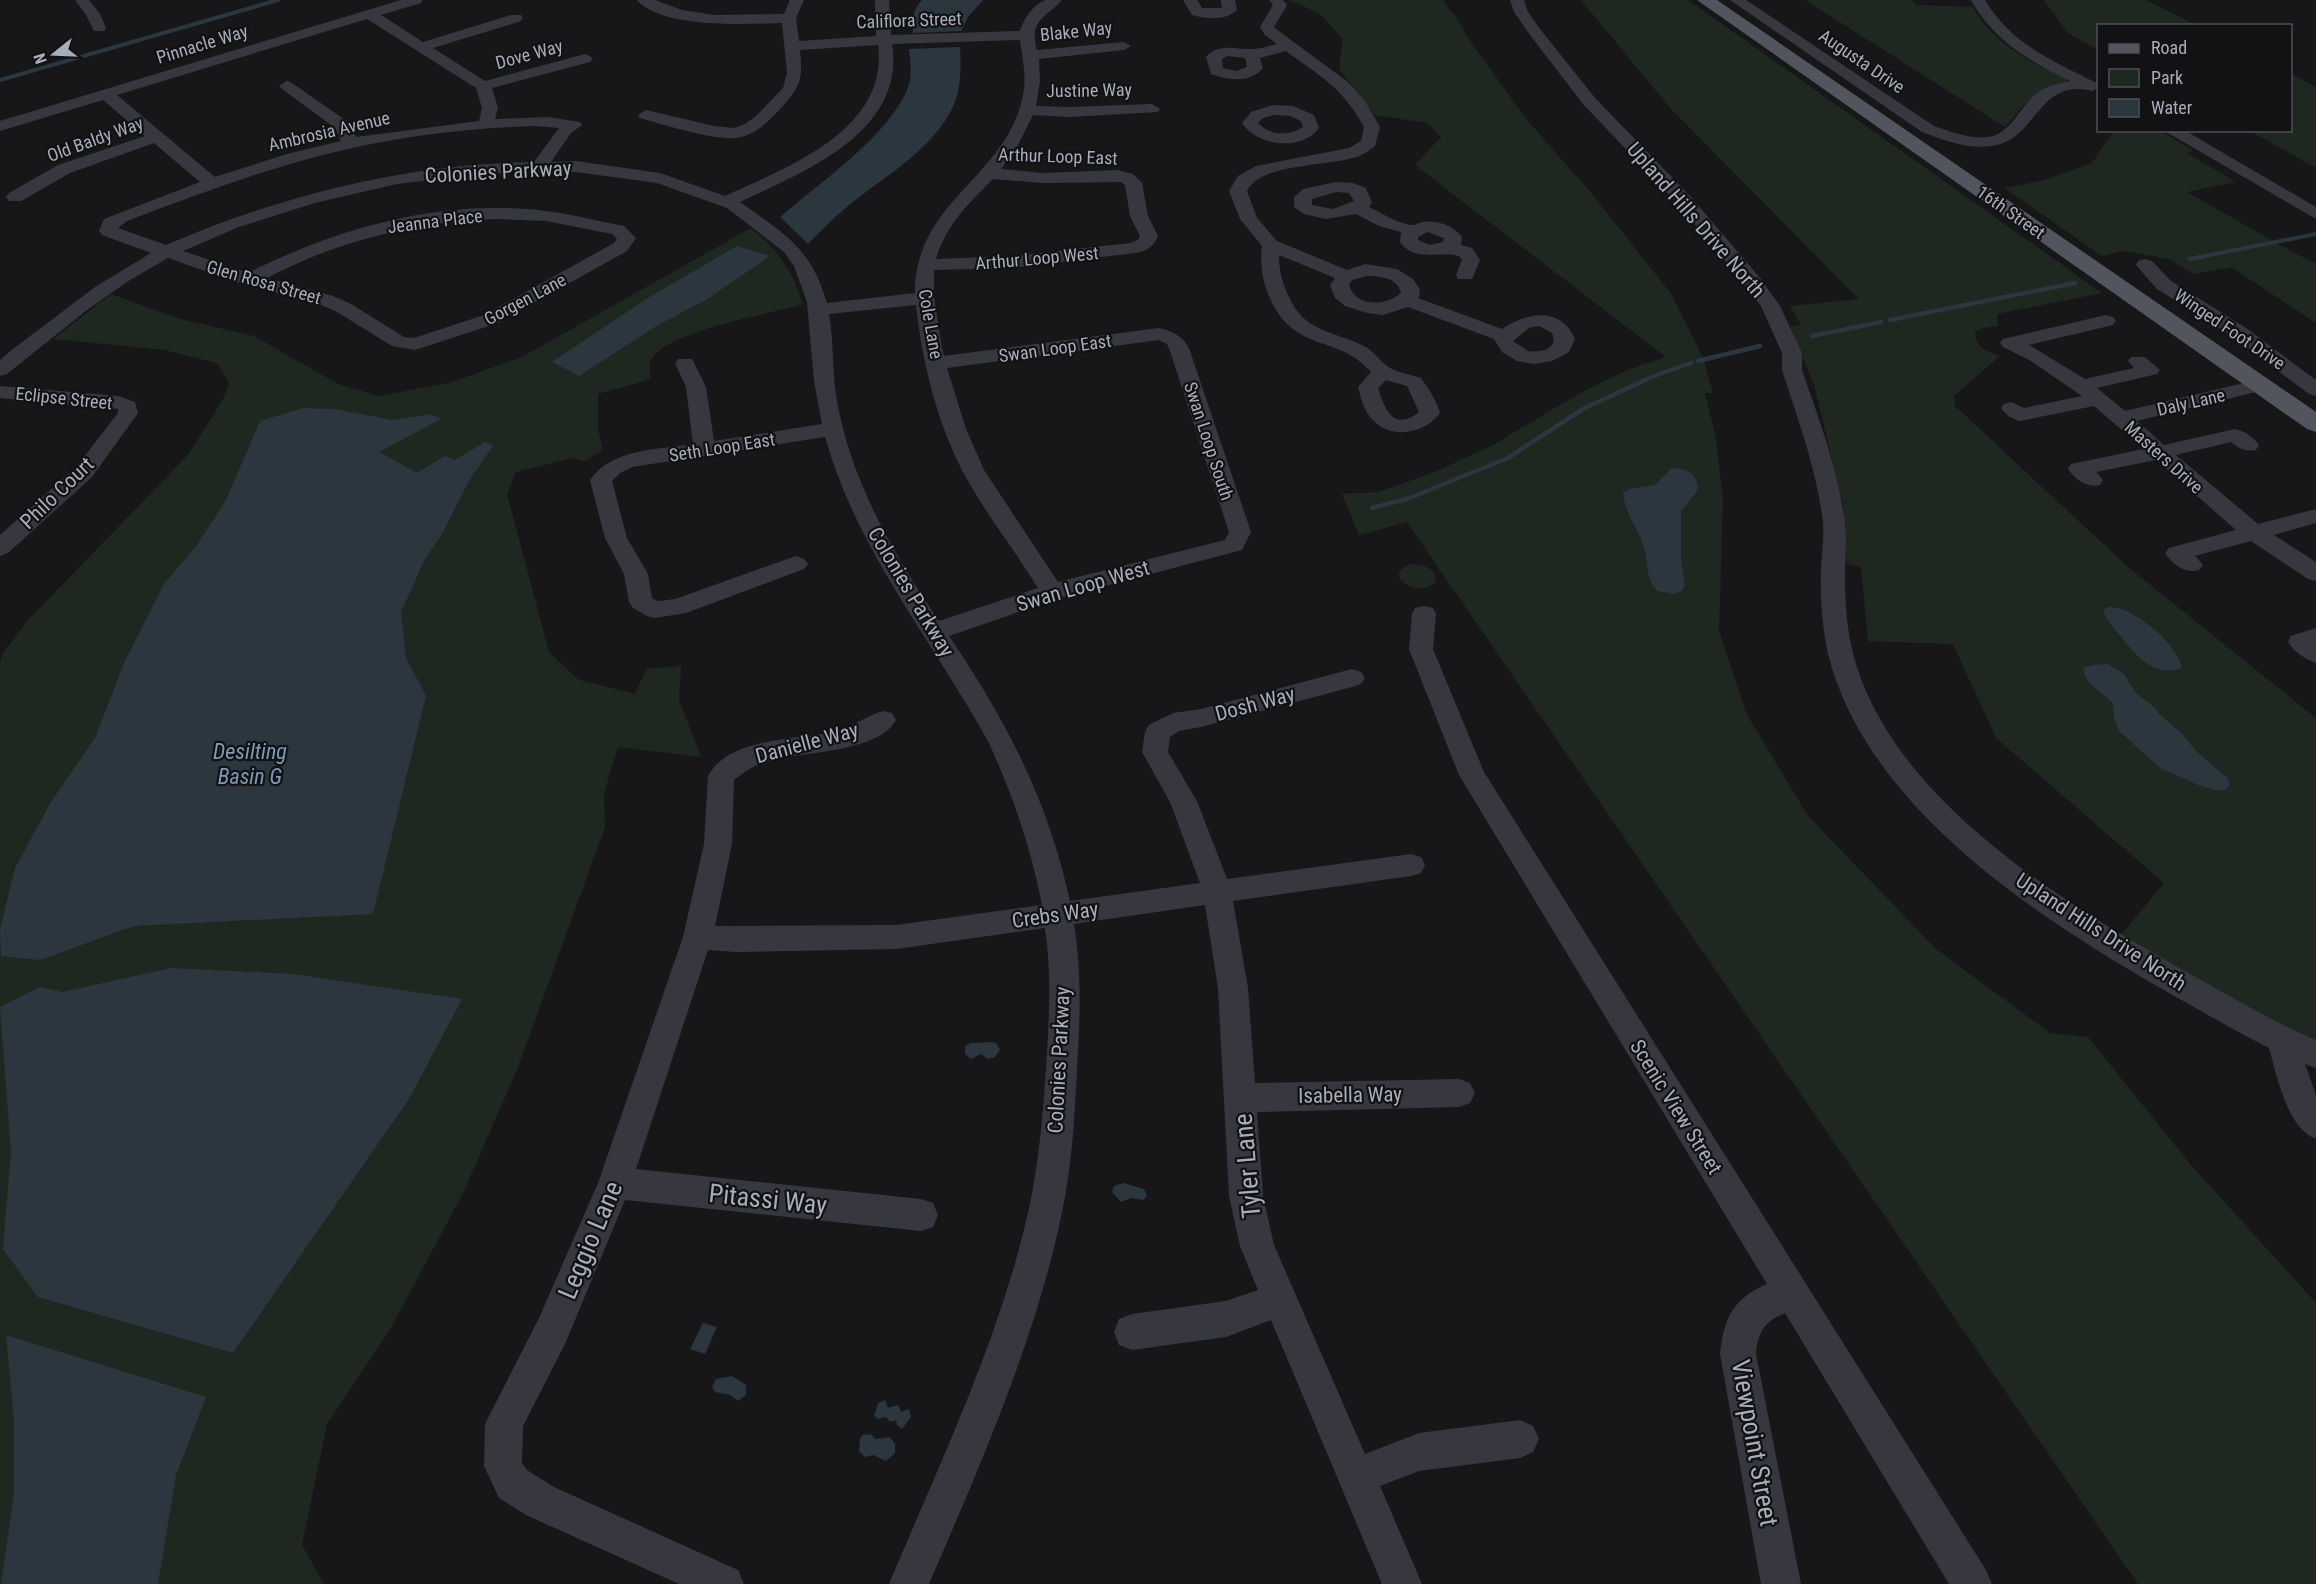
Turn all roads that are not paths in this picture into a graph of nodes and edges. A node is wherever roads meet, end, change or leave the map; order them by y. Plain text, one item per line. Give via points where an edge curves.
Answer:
1 (82, 0) edge
2 (416, 0) edge
3 (644, 0) edge
4 (797, 0) edge
5 (882, 0) edge
6 (1055, 0) edge
7 (1190, 0) edge
8 (1228, 0) edge
9 (1276, 0) edge
10 (1517, 0) edge
11 (1706, 0) edge
12 (1737, 0) edge
13 (1978, 0) edge
14 (369, 14) junction
15 (516, 18) dead end
16 (789, 18) junction
17 (99, 28) dead end
18 (1026, 35) junction
19 (885, 40) junction
20 (1124, 45) dead end
21 (1289, 45) junction
22 (793, 46) junction
23 (421, 47) junction
24 (1252, 54) dead end
25 (1031, 55) junction
26 (585, 59) dead end
27 (287, 86) dead end
28 (483, 86) junction
29 (2092, 86) edge
30 (105, 93) junction
31 (1152, 109) dead end
32 (1027, 110) junction
33 (646, 115) dead end
34 (486, 125) junction
35 (574, 125) junction
36 (0, 126) edge
37 (2174, 132) edge
38 (1300, 135) dead end
39 (157, 137) junction
40 (351, 144) junction
41 (1329, 158) junction
42 (1295, 163) junction
43 (540, 166) junction
44 (558, 166) junction
45 (988, 173) junction
46 (212, 183) junction
47 (1320, 189) junction
48 (15, 197) dead end
49 (728, 201) junction
50 (1357, 207) junction
51 (2316, 214) edge
52 (108, 231) joint
53 (627, 238) joint
54 (1146, 243) joint
55 (1271, 245) junction
56 (167, 251) junction
57 (926, 265) junction
58 (2145, 266) dead end
59 (1465, 275) dead end
60 (1346, 276) junction
61 (249, 280) junction
62 (924, 298) junction
63 (1407, 300) junction
64 (820, 309) junction
65 (2106, 321) dead end
66 (1172, 336) joint
67 (1504, 336) dead end
68 (415, 345) joint
69 (2138, 362) dead end
70 (685, 363) dead end
71 (938, 363) junction
72 (0, 370) edge
73 (1382, 372) dead end
74 (2261, 386) junction
75 (2316, 390) edge
76 (0, 392) edge
77 (2088, 392) junction
78 (128, 406) joint
79 (2011, 408) dead end
80 (2121, 418) junction
81 (2316, 424) edge
82 (833, 429) junction
83 (2248, 445) dead end
84 (704, 450) junction
85 (2159, 453) junction
86 (2092, 480) dead end
87 (2316, 516) edge
88 (9, 530) edge
89 (2255, 532) junction
90 (1234, 545) joint
91 (0, 548) edge
92 (796, 564) dead end
93 (2192, 565) dead end
94 (2316, 573) edge
95 (1052, 592) junction
96 (1424, 614) dead end
97 (934, 632) junction
98 (2316, 637) edge
99 (2316, 654) edge
100 (1352, 678) dead end
101 (883, 720) dead end
102 (1158, 732) joint
103 (731, 765) joint
104 (1411, 865) dead end
105 (1217, 891) junction
106 (1058, 915) junction
107 (698, 937) junction
108 (2283, 1042) junction
109 (2316, 1054) edge
110 (1459, 1093) dead end
111 (1241, 1098) junction
112 (2316, 1124) edge
113 (615, 1183) junction
114 (921, 1215) dead end
115 (1790, 1293) junction
116 (1279, 1300) junction
117 (1132, 1332) dead end
118 (1520, 1439) dead end
119 (1357, 1476) junction
120 (724, 1584) edge
121 (909, 1584) edge
122 (1402, 1584) edge
123 (1781, 1584) edge
124 (1972, 1584) edge

1 - 17 street
2 - 14 street, Pinnacle Way
3 - 16 street via 666,11 710,19
4 - 16 street
5 - 19 street
6 - 18 street via 1034,16
7 - 8 street via 1197,12 1207,14 1230,10
9 - 21 street via 1280,5 1267,27
10 - 108 street, Upland Hills Drive North via 1535,32 1589,100 1685,201 1770,306 1792,353 1792,370 1826,472 1835,526 1834,630 1849,680 1876,735 1900,768 1972,844 2038,896 2128,955
11 - 74 main road, 16th Street
12 - 29 street, Augusta Drive via 1928,129 1951,138 1989,141 2004,137 2048,92
13 - 29 street via 2000,31 2021,48
14 - 23 street
14 - 30 street, Pinnacle Way
15 - 23 street
16 - 22 street
18 - 19 street, Califlora Street
18 - 25 street, Cole Lane
19 - 22 street, Califlora Street
19 - 49 street via 887,69 883,93 868,116 833,146
20 - 25 street, Blake Way
21 - 24 street
21 - 41 street via 1343,85 1372,127 1369,143 1354,152
22 - 33 street via 795,73 790,89 749,128 735,133 714,131
23 - 28 street
25 - 32 street, Cole Lane via 1032,83
26 - 28 street, Dove Way
27 - 40 street via 342,125
28 - 34 street via 490,108
30 - 36 street, Pinnacle Way
30 - 39 street
31 - 32 street, Justine Way
32 - 45 street, Cole Lane
34 - 35 street, Ambrosia Avenue
34 - 40 street, Ambrosia Avenue
35 - 43 street via 565,130
35 - 44 street via 581,131
37 - 51 street
38 - 41 street
39 - 46 street
39 - 48 street, Old Baldy Way via 64,169
40 - 46 street, Ambrosia Avenue
41 - 42 street
42 - 47 street
42 - 55 street via 1262,170 1244,180 1238,191 1249,219
43 - 44 street, Colonies Parkway
43 - 56 street, Colonies Parkway via 441,172 345,188 258,213
44 - 49 street, Colonies Parkway via 646,176
45 - 54 street, Arthur Loop East via 1043,178 1127,178 1133,183 1139,216 1149,236
45 - 57 street, Cole Lane via 946,220
46 - 52 street, Ambrosia Avenue via 121,217 110,223
47 - 50 street via 1353,188 1363,199
47 - 50 street via 1304,197 1303,207 1323,214
49 - 64 street, Colonies Parkway via 789,247 802,264
50 - 59 street via 1385,222 1413,230 1432,227 1445,231 1453,237 1449,247 1466,252 1471,260
52 - 56 street, Glen Rosa Street
53 - 61 street, Jeanna Place via 618,230 538,215 447,217 400,223 337,239
53 - 68 street, Gorgen Lane via 621,247 491,319
54 - 57 street, Arthur Loop West via 1135,248 1012,262
55 - 60 street
55 - 73 street via 1270,278 1289,317 1311,332 1358,349 1373,358
56 - 61 street, Glen Rosa Street
56 - 72 street, Colonies Parkway via 79,306
57 - 62 street, Cole Lane
58 - 75 street, Winged Foot Drive via 2164,285 2239,332
60 - 63 street via 1377,270 1399,276 1410,288
60 - 63 street via 1338,287 1354,304 1378,309
61 - 68 street, Glen Rosa Street via 326,300 399,342
62 - 64 street
62 - 71 street, Cole Lane
63 - 67 street
64 - 82 street, Colonies Parkway via 826,394
65 - 77 street, Masters Drive via 2010,344 2039,358
66 - 71 street, Swan Loop East via 1159,334
66 - 90 street, Swan Loop South via 1179,345 1240,532
69 - 77 street via 2150,370
70 - 84 street via 696,387
71 - 95 street, Cole Lane via 972,468
74 - 80 street, Daly Lane
74 - 81 main road, 16th Street
76 - 78 street, Eclipse Street
77 - 79 street via 2020,416
77 - 80 street, Masters Drive
78 - 88 street, Philo Court via 124,419 84,472
80 - 85 street, Masters Drive
82 - 84 street, Seth Loop East
82 - 97 street, Colonies Parkway via 868,522
83 - 85 street via 2235,435
84 - 92 street, Seth Loop East via 627,461 612,468 601,480 613,528 636,574 641,602 655,610 678,607
85 - 86 street via 2079,469
85 - 89 street, Masters Drive
87 - 89 street
88 - 91 street, Philo Court
89 - 93 street via 2177,553
89 - 94 street, Masters Drive
90 - 95 street, Swan Loop West
95 - 97 street, Swan Loop West
96 - 115 street, Scenic View Street via 1421,649 1472,775
97 - 106 street, Colonies Parkway via 997,729 1037,825
98 - 99 street via 2300,642
100 - 102 street, Dosh Way via 1173,722
101 - 103 street, Danielle Way via 849,737 765,752
102 - 105 street, Tyler Lane via 1155,752 1183,801
103 - 107 street, Leggio Lane via 720,776 718,844
104 - 105 street, Crebs Way
105 - 106 street, Crebs Way
105 - 111 street, Tyler Lane via 1233,988
106 - 107 street, Crebs Way via 896,937
106 - 121 street, Colonies Parkway via 1065,994 1059,1110 1047,1205 1014,1323 949,1494
107 - 113 street, Leggio Lane
108 - 109 street, Upland Hills Drive North
108 - 112 street via 2299,1096
110 - 111 street, Isabella Way
111 - 116 street, Tyler Lane via 1246,1196 1257,1246
113 - 114 street, Pitassi Way
113 - 120 street, Leggio Lane via 552,1331 504,1424 503,1466 513,1484 540,1502
115 - 123 street, Viewpoint Street via 1751,1311 1739,1336 1738,1354
115 - 124 street, Scenic View Street
116 - 117 street via 1226,1319
116 - 119 street, Tyler Lane
118 - 119 street via 1419,1452
119 - 122 street, Tyler Lane

